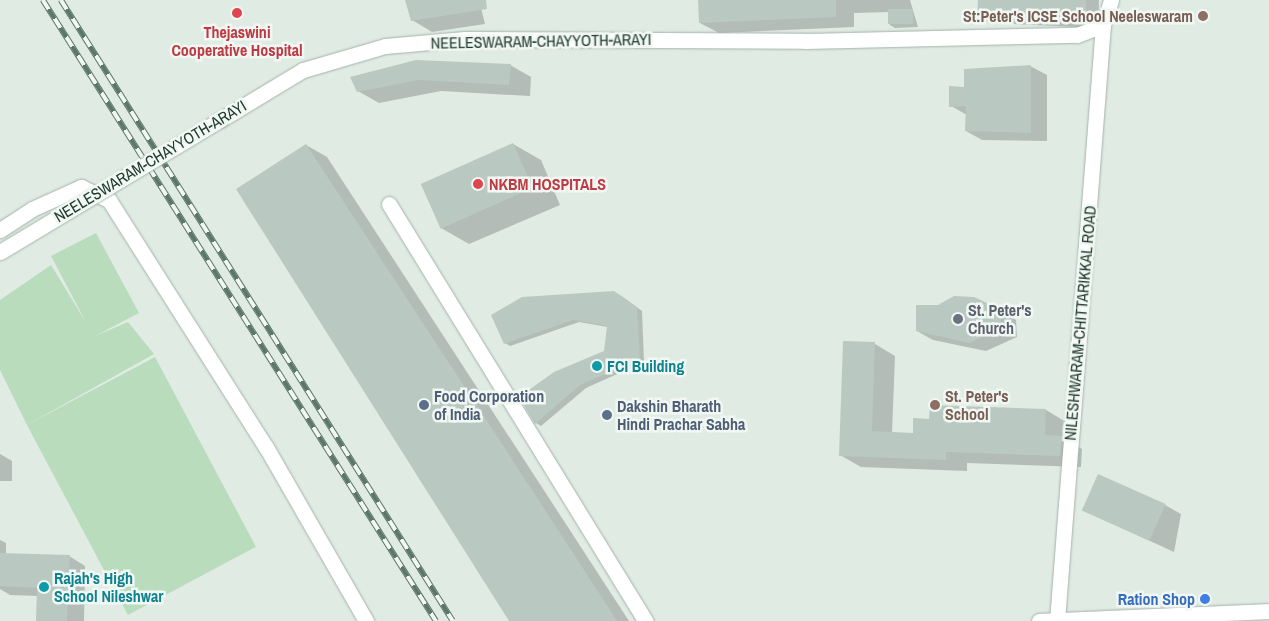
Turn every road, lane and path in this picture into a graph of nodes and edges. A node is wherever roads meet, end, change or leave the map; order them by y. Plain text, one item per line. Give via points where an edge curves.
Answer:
1 (1111, 0) edge
2 (1103, 26) junction
3 (389, 204) dead end
4 (0, 230) edge
5 (0, 252) edge
6 (1269, 611) edge
7 (1057, 620) edge
8 (366, 621) edge
9 (646, 621) edge
10 (1039, 621) edge

1 - 2 main road, NILESHWARAM-CHITTARIKKAL ROAD
2 - 5 main road, NEELESWARAM-CHAYYOTH-ARAYI, bridge via 1078,35 805,40 465,39 385,46 303,70
2 - 7 main road, NILESHWARAM-CHITTARIKKAL ROAD
3 - 9 main road
4 - 8 main road via 32,209 81,187 109,200 266,447
6 - 7 main road
7 - 10 main road

